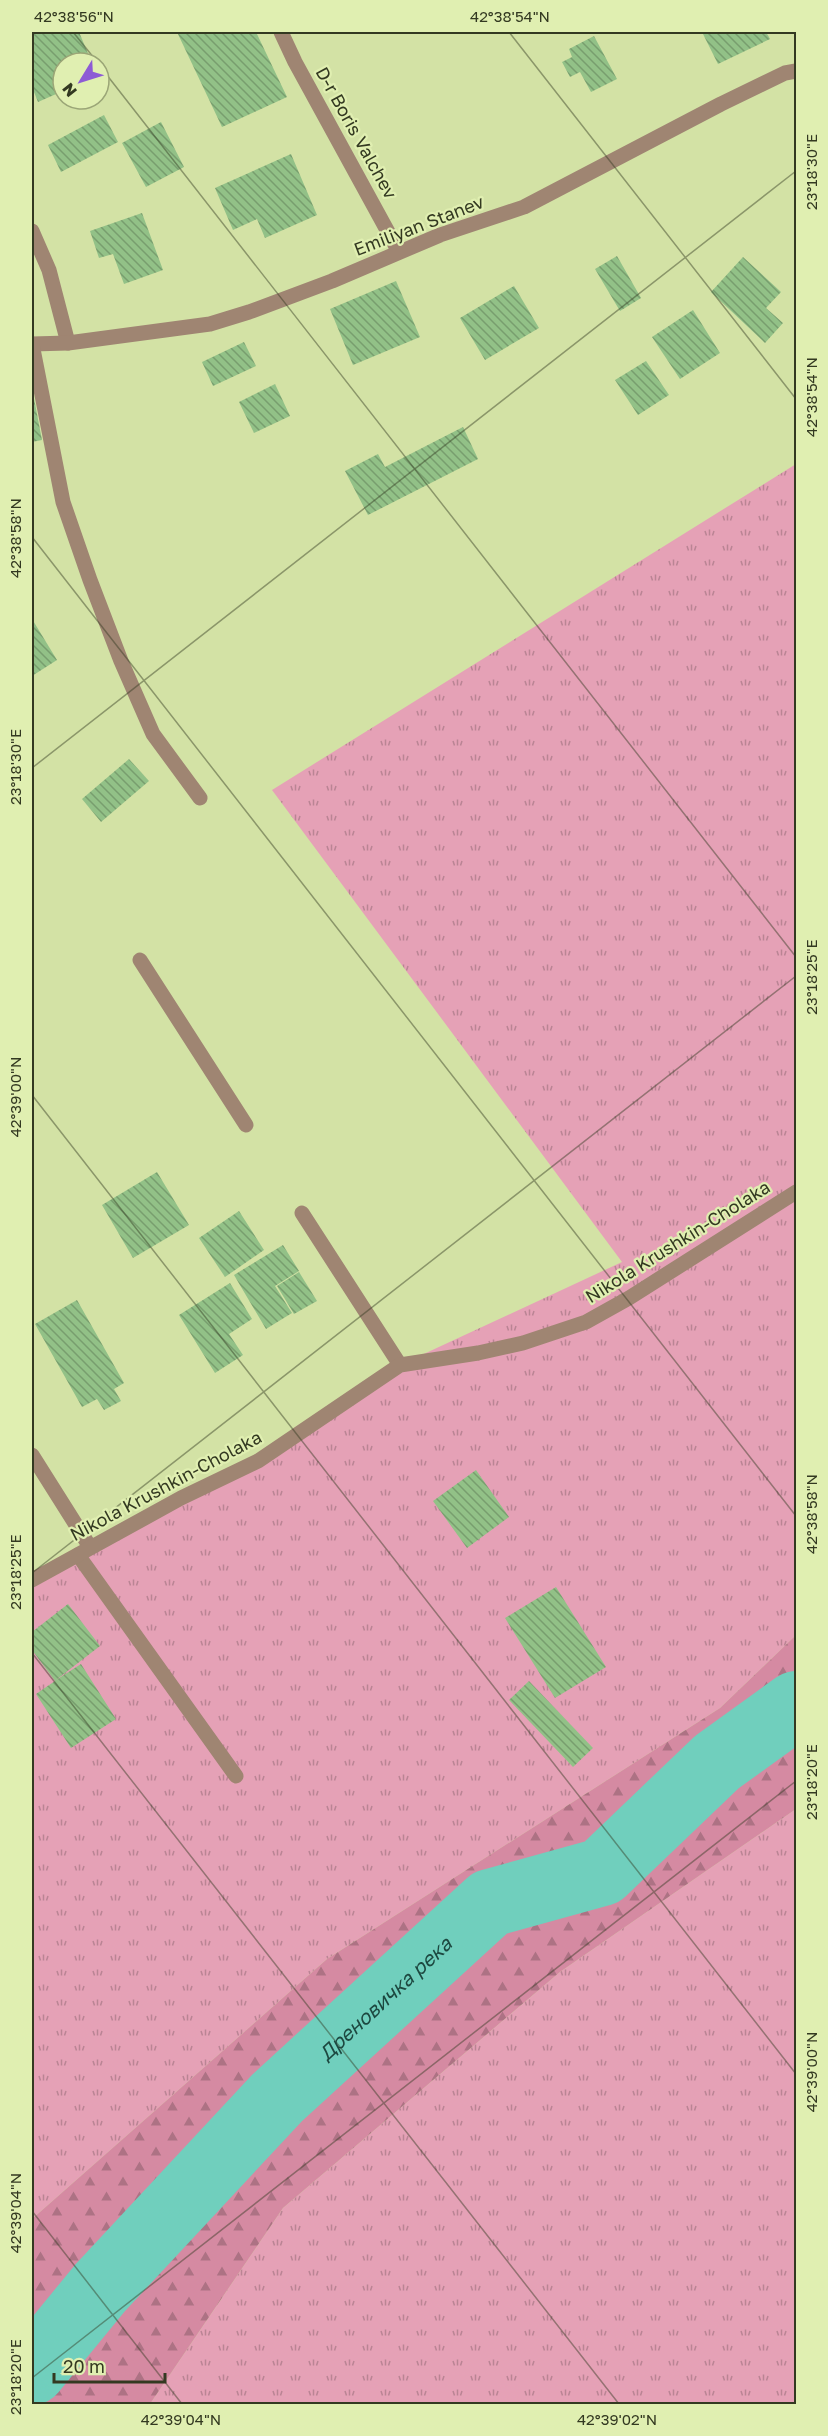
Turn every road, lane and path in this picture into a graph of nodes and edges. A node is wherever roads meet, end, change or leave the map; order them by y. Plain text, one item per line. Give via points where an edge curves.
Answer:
1 (281, 32) edge
2 (796, 72) edge
3 (32, 231) edge
4 (399, 252) junction
5 (68, 343) junction
6 (32, 344) edge
7 (200, 798) dead end
8 (140, 960) dead end
9 (246, 1125) dead end
10 (796, 1192) edge
11 (302, 1213) dead end
12 (400, 1365) junction
13 (32, 1455) edge
14 (84, 1551) junction
15 (32, 1580) edge
16 (236, 1776) dead end

1 - 4 street, D-r Boris Valchev
2 - 4 street, Emiliyan Stanev via 784,73 524,207
3 - 5 street via 49,270
4 - 5 street, Emiliyan Stanev via 332,281 210,324
5 - 6 street, Emiliyan Stanev
6 - 7 street via 63,502 90,580 153,734
8 - 9 street
10 - 12 street, Nikola Krushkin-Cholaka via 586,1322 501,1348
11 - 12 street
12 - 14 street, Nikola Krushkin-Cholaka via 258,1461
13 - 14 street
14 - 15 street, Nikola Krushkin-Cholaka
14 - 16 street

